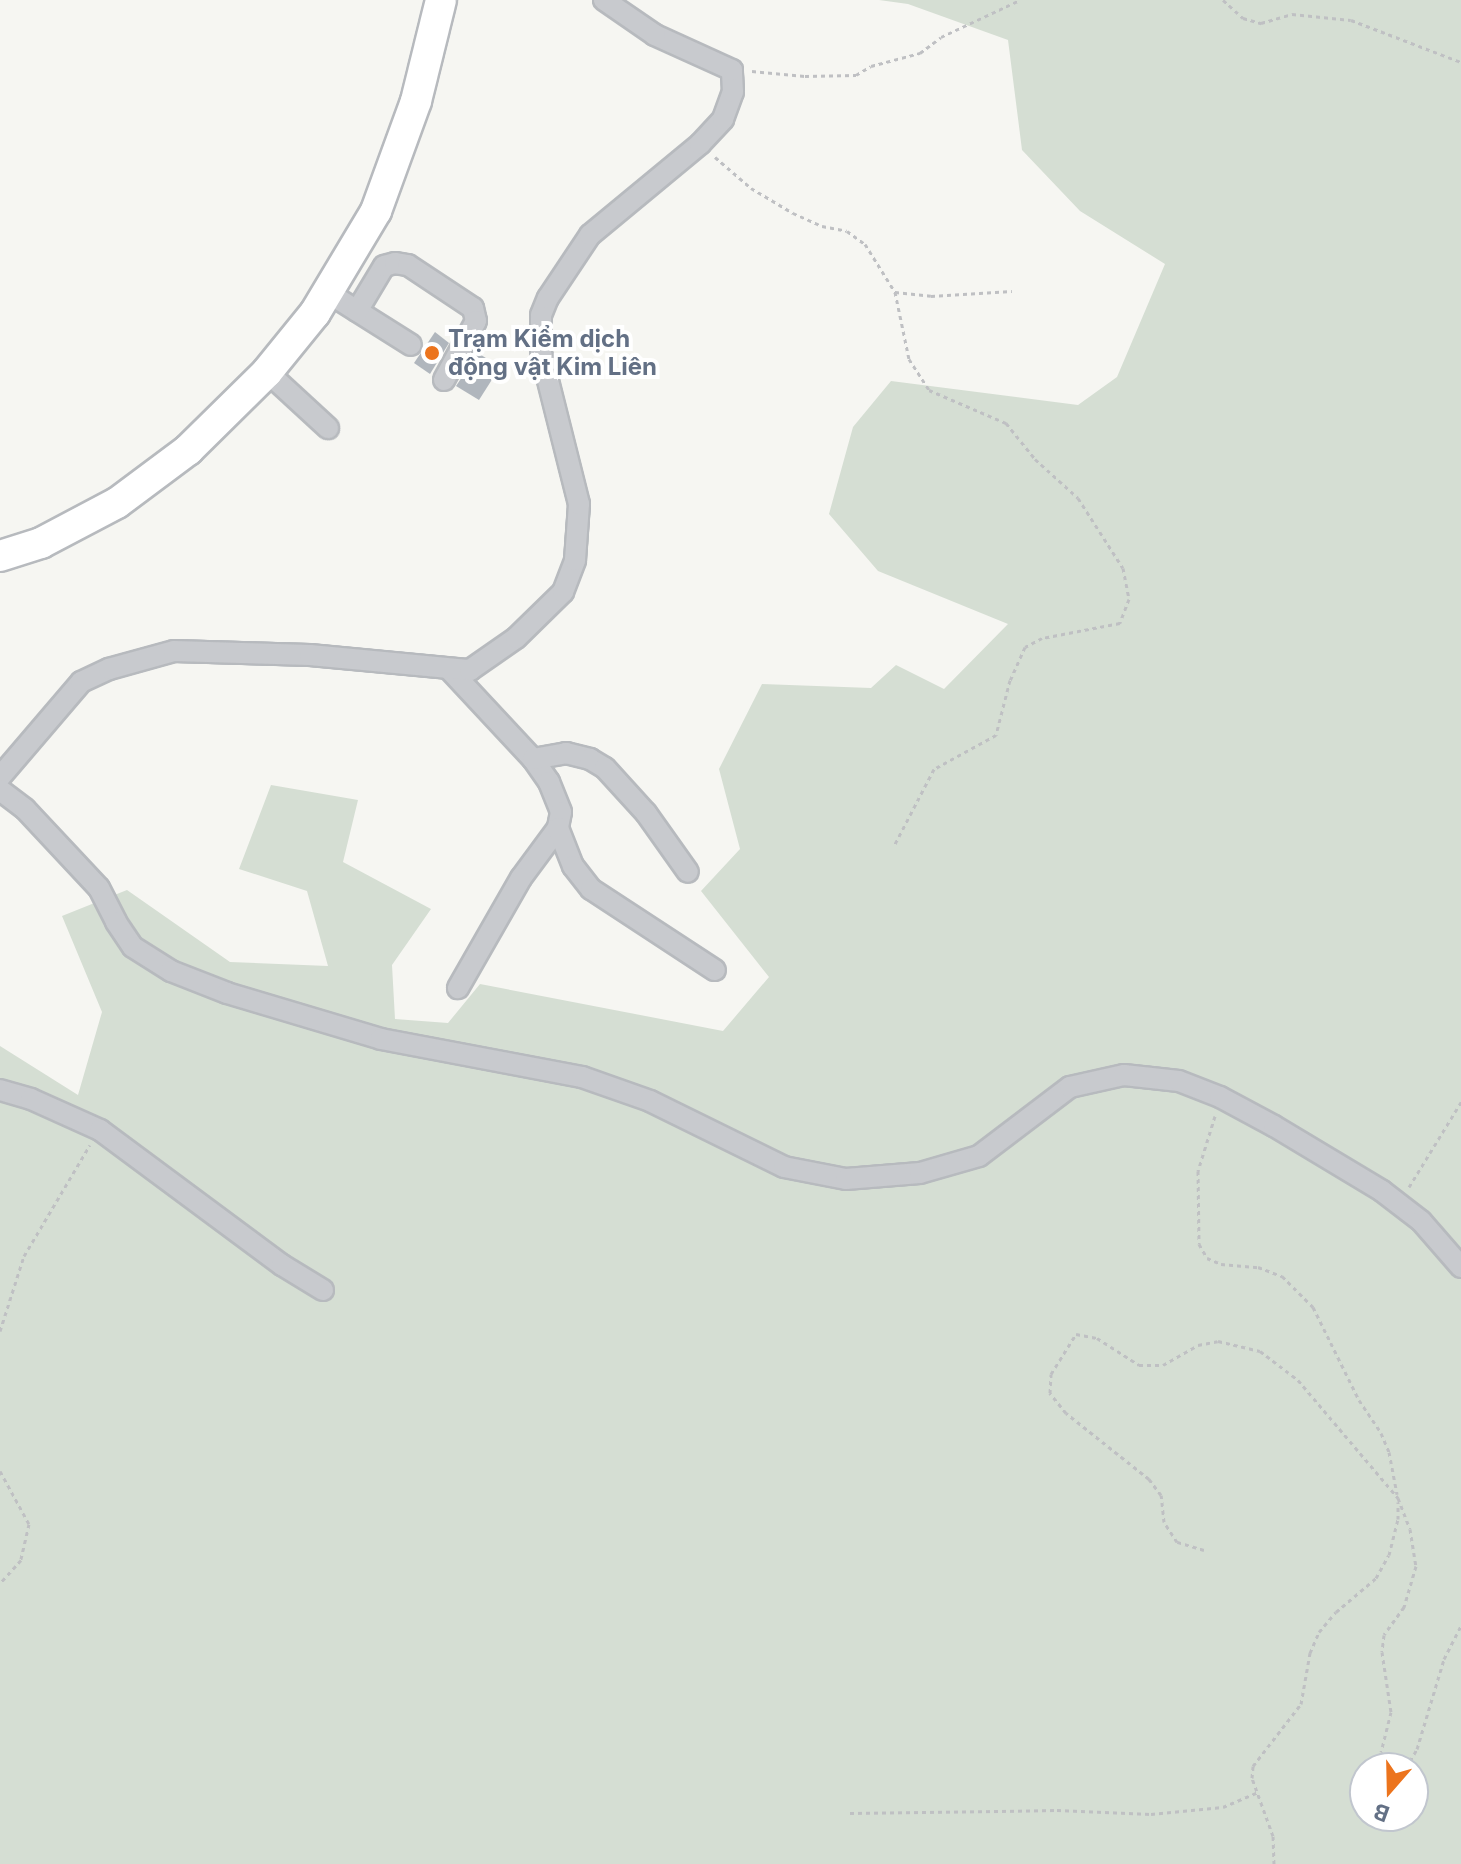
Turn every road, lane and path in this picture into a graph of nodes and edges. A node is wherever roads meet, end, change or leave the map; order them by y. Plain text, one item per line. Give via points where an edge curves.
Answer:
1 (441, 0) edge
2 (604, 0) edge
3 (1020, 0) edge
4 (1223, 0) edge
5 (1461, 62) edge
6 (732, 70) junction
7 (700, 144) junction
8 (1012, 291) dead end
9 (327, 292) junction
10 (895, 292) junction
11 (357, 311) junction
12 (411, 345) dead end
13 (267, 372) junction
14 (444, 380) dead end
15 (328, 428) dead end
16 (0, 556) edge
17 (449, 669) junction
18 (533, 759) junction
19 (0, 777) edge
20 (0, 790) edge
21 (558, 828) junction
22 (894, 846) dead end
23 (688, 872) dead end
24 (715, 970) dead end
25 (458, 988) dead end
26 (0, 1090) edge
27 (1220, 1097) junction
28 (1461, 1102) edge
29 (100, 1130) junction
30 (1399, 1204) junction
31 (1461, 1267) edge
32 (323, 1290) dead end
33 (0, 1331) edge
34 (0, 1471) edge
35 (1398, 1498) junction
36 (1204, 1550) dead end
37 (0, 1583) edge
38 (1461, 1625) edge
39 (1381, 1752) edge
40 (1415, 1752) edge
41 (1258, 1792) junction
42 (850, 1813) dead end
43 (1274, 1864) edge

1 - 9 highway via 416,101 376,211
2 - 6 street via 655,35
3 - 6 path via 941,37 920,53 856,75
4 - 5 path via 1243,18 1261,23 1292,14 1351,20
6 - 7 street via 733,92 723,119
7 - 10 path via 751,188 865,244
7 - 17 street via 590,235 548,298 541,315 541,353 579,504 575,560 563,592 516,638 470,670
8 - 10 path via 931,296
9 - 11 street
9 - 13 highway
10 - 22 path via 909,359 929,390 1006,423 1035,459 1078,498 1123,568 1129,599 1120,623 1042,638 1025,647 996,735 934,769
11 - 12 street
11 - 14 street via 384,266 395,263 408,265 473,308 476,321
13 - 15 street
13 - 16 highway via 188,450 117,503 41,543
17 - 18 street
17 - 19 street via 310,655 174,651 81,682
18 - 21 street via 560,804
18 - 23 street via 566,753 605,768
20 - 27 street via 25,809 99,888 133,947 171,971 381,1039 582,1077 650,1101 784,1167 846,1179 920,1173 979,1156 1070,1087 1124,1075 1179,1081
21 - 24 street via 573,866 591,889
21 - 25 street via 521,878
26 - 29 street
27 - 30 street
27 - 35 path via 1198,1171 1199,1244 1207,1258 1221,1264 1258,1267 1282,1276 1313,1307 1381,1433
28 - 30 path
29 - 32 street
29 - 33 path via 24,1256
30 - 31 street
34 - 37 path via 29,1524 21,1560
35 - 36 path via 1298,1380 1260,1351 1218,1341 1198,1345 1163,1365 1139,1365 1097,1338 1076,1334 1051,1374 1050,1393 1066,1413 1149,1479 1161,1495 1164,1522 1177,1542
35 - 39 path via 1416,1566 1404,1607 1384,1635 1391,1712
35 - 41 path via 1389,1555 1376,1578 1319,1632 1301,1704 1253,1766
38 - 40 path via 1444,1659
41 - 42 path via 1223,1807 1151,1814
41 - 43 path via 1273,1836

